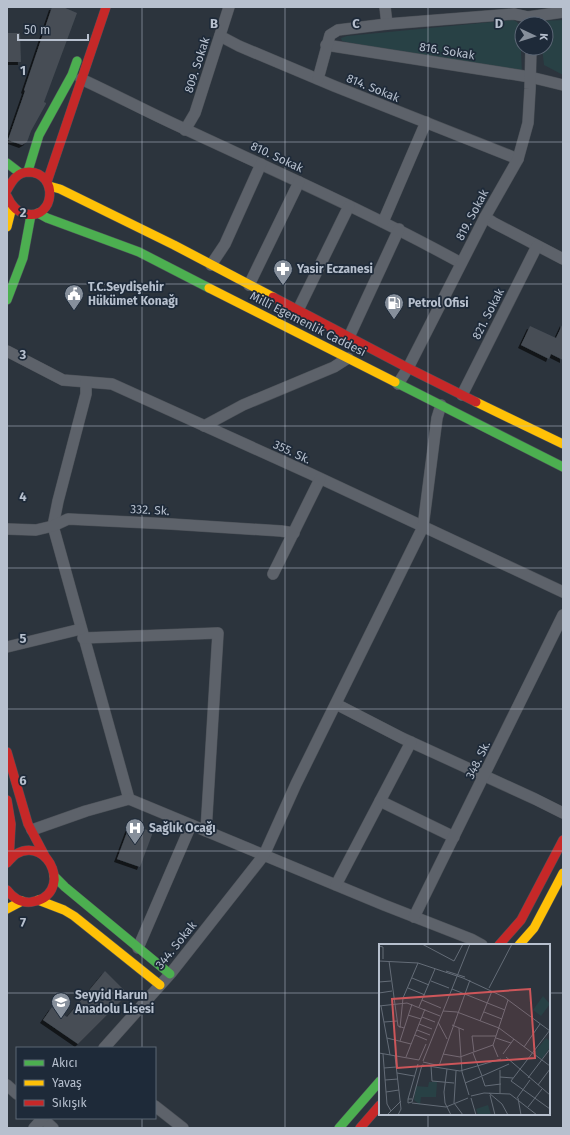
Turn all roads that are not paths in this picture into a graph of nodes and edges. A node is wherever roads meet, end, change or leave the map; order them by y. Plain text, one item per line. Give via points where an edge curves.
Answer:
1 (106, 7) edge
2 (229, 7) edge
3 (385, 7) edge
4 (563, 12) edge
5 (528, 16) edge
6 (387, 24) junction
7 (220, 36) junction
8 (326, 45) junction
9 (80, 52) dead end
10 (531, 56) edge
11 (530, 77) junction
12 (81, 79) junction
13 (318, 79) junction
14 (563, 85) edge
15 (426, 122) junction
16 (185, 130) junction
17 (518, 159) junction
18 (7, 164) edge
19 (261, 164) junction
20 (24, 172) junction
21 (299, 182) junction
22 (48, 184) junction
23 (7, 190) edge
24 (9, 202) edge
25 (349, 206) junction
26 (34, 214) junction
27 (485, 217) junction
28 (383, 222) junction
29 (7, 227) edge
30 (399, 229) junction
31 (537, 246) junction
32 (563, 259) edge
33 (462, 263) junction
34 (211, 265) junction
35 (249, 285) junction
36 (7, 300) edge
37 (298, 310) junction
38 (349, 337) junction
39 (7, 351) edge
40 (348, 358) junction
41 (408, 368) junction
42 (86, 382) junction
43 (398, 384) junction
44 (462, 395) junction
45 (441, 405) junction
46 (204, 426) junction
47 (563, 444) edge
48 (563, 467) edge
49 (320, 478) junction
50 (53, 526) junction
51 (423, 526) junction
52 (7, 529) edge
53 (294, 533) junction
54 (273, 574) dead end
55 (563, 592) edge
56 (563, 614) edge
57 (82, 634) junction
58 (7, 647) edge
59 (336, 704) junction
60 (411, 742) junction
61 (7, 752) edge
62 (485, 775) junction
63 (129, 799) junction
64 (7, 800) edge
65 (380, 800) junction
66 (563, 813) edge
67 (191, 825) junction
68 (32, 830) junction
69 (206, 831) junction
70 (454, 838) junction
71 (563, 840) edge
72 (264, 855) junction
73 (46, 858) junction
74 (8, 862) edge
75 (563, 873) edge
76 (54, 876) junction
77 (336, 885) junction
78 (7, 890) edge
79 (38, 900) junction
80 (22, 901) junction
81 (7, 910) edge
82 (414, 917) junction
83 (480, 944) edge
84 (500, 944) edge
85 (520, 944) edge
86 (138, 948) junction
87 (170, 974) junction
88 (160, 985) junction
89 (105, 1047) edge
90 (379, 1082) edge
91 (7, 1085) edge
92 (16, 1093) edge
93 (379, 1106) edge
94 (156, 1107) edge
95 (42, 1119) edge
96 (44, 1119) edge
97 (34, 1128) edge
98 (53, 1128) edge
99 (183, 1128) edge
100 (339, 1128) edge
101 (360, 1128) edge

1 - 12 street
2 - 7 street, 809. Sokak
3 - 6 street
4 - 5 street
5 - 6 street via 514,14
6 - 8 street via 338,30 330,35
7 - 13 street, 814. Sokak
7 - 16 street, 809. Sokak via 195,113
8 - 11 street, 816. Sokak
8 - 13 street
9 - 20 street via 72,75 39,135
10 - 11 street, 819. Sokak
11 - 14 street, 816. Sokak
11 - 17 street, 819. Sokak via 528,123
12 - 16 street, 810. Sokak
12 - 22 street
13 - 15 street, 814. Sokak
15 - 17 street, 814. Sokak
15 - 28 street
16 - 19 street, 810. Sokak
17 - 27 street, 819. Sokak
18 - 20 street, Millî Egemenlik Caddesi
19 - 21 street, 810. Sokak
19 - 34 street via 224,244
20 - 22 street, Millî Egemenlik Caddesi via 39,174
20 - 23 street via 12,178
21 - 25 street, 810. Sokak
21 - 35 street
22 - 26 street via 48,203 44,209
22 - 34 street, Millî Egemenlik Caddesi
24 - 26 street, Millî Egemenlik Caddesi via 17,212
24 - 29 street
25 - 28 street, 810. Sokak
25 - 37 street
26 - 36 street via 23,258
26 - 40 street, Millî Egemenlik Caddesi via 139,252
27 - 31 street
27 - 33 street, 819. Sokak
28 - 30 street, 810. Sokak
30 - 33 street, 810. Sokak
30 - 38 street
31 - 32 street
31 - 44 street, 821. Sokak
33 - 41 street, 819. Sokak
34 - 35 street, Millî Egemenlik Caddesi
35 - 37 street, Millî Egemenlik Caddesi
37 - 38 street, Millî Egemenlik Caddesi
38 - 41 street, Millî Egemenlik Caddesi
39 - 42 street, 355. Sk. via 63,380
40 - 43 street, Millî Egemenlik Caddesi
40 - 46 street via 334,367 242,405
41 - 43 street, 819. Sokak
41 - 44 street, Millî Egemenlik Caddesi
42 - 46 street, 355. Sk. via 112,384
42 - 50 street via 86,394
43 - 45 street, Millî Egemenlik Caddesi
44 - 47 street, Millî Egemenlik Caddesi
45 - 48 street, Millî Egemenlik Caddesi
45 - 51 street, 344. Sokak via 437,418
46 - 49 street, 355. Sk.
49 - 51 street, 355. Sk.
49 - 53 street
50 - 52 street, 332. Sk. via 36,530
50 - 53 street, 332. Sk. via 68,519
50 - 57 street
51 - 55 street, 355. Sk.
51 - 59 street, 344. Sokak
53 - 54 street
56 - 62 street, 348. Sk.
57 - 58 street
57 - 63 street
57 - 69 street via 218,633
59 - 60 street
59 - 72 street, 344. Sokak
60 - 62 street
60 - 65 street
61 - 68 street
62 - 66 street
62 - 70 street, 348. Sk.
63 - 67 street
63 - 68 street
64 - 74 street via 11,824
65 - 70 street
65 - 77 street
67 - 69 street
67 - 86 street
68 - 73 street
69 - 72 street
70 - 82 street, 348. Sk.
71 - 84 street via 521,920
72 - 77 street
72 - 87 street, 344. Sokak
73 - 74 street via 38,852 27,851 17,854
73 - 76 street via 52,866
75 - 85 street via 534,928
76 - 79 street via 50,891
76 - 86 street
77 - 82 street
78 - 80 street via 13,897
79 - 80 street
79 - 88 street via 74,916
80 - 81 street
82 - 83 street
86 - 87 street
87 - 88 street, 344. Sokak
88 - 89 street, 344. Sokak
90 - 100 street
91 - 92 street
93 - 101 street
94 - 99 street
95 - 97 street
96 - 98 street

